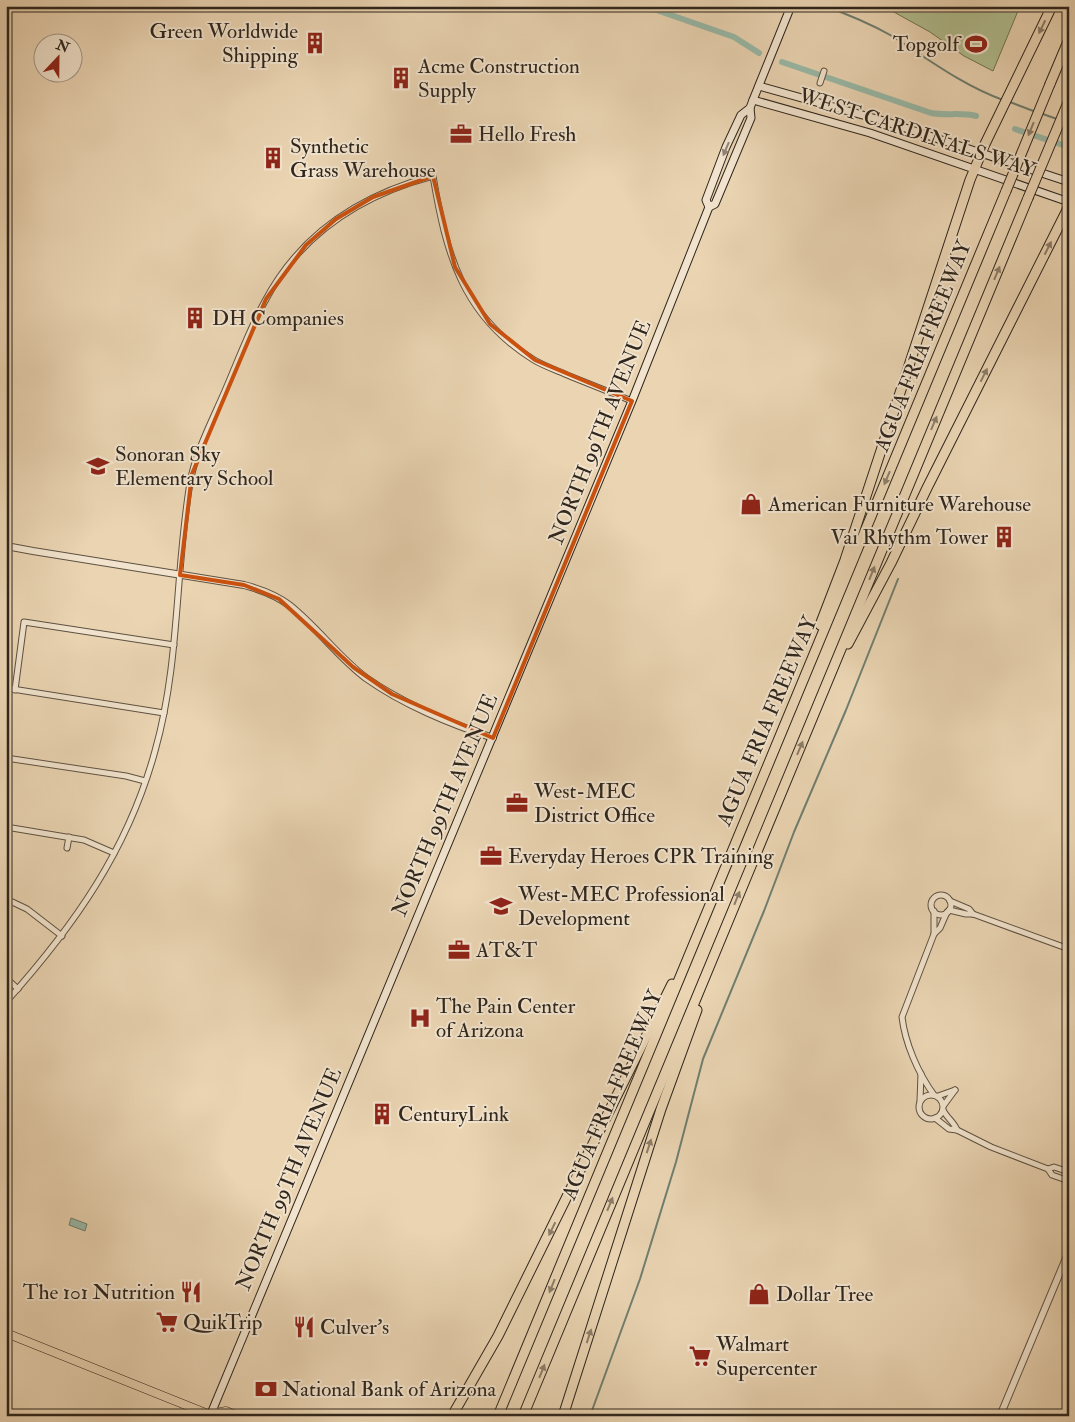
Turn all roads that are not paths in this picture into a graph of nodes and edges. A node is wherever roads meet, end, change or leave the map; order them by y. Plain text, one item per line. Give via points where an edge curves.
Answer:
1 (1052, 6) edge
2 (790, 9) edge
3 (1069, 39) edge
4 (824, 71) dead end
5 (820, 82) dead end
6 (759, 86) junction
7 (1069, 100) edge
8 (751, 104) junction
9 (981, 152) junction
10 (974, 169) junction
11 (1069, 182) edge
12 (1069, 202) edge
13 (1069, 206) edge
14 (709, 207) junction
15 (632, 401) junction
16 (6, 546) edge
17 (180, 575) junction
18 (174, 645) junction
19 (805, 675) junction
20 (827, 683) junction
21 (6, 688) edge
22 (15, 690) junction
23 (164, 713) junction
24 (493, 738) junction
25 (6, 758) edge
26 (145, 782) junction
27 (6, 828) edge
28 (69, 837) junction
29 (67, 848) dead end
30 (114, 853) junction
31 (6, 899) edge
32 (950, 901) junction
33 (948, 911) junction
34 (934, 912) junction
35 (973, 914) junction
36 (934, 934) junction
37 (62, 936) junction
38 (1069, 949) edge
39 (691, 951) junction
40 (713, 960) junction
41 (6, 978) edge
42 (18, 989) junction
43 (6, 1002) edge
44 (921, 1074) junction
45 (936, 1096) junction
46 (920, 1102) junction
47 (944, 1108) junction
48 (935, 1118) junction
49 (957, 1130) junction
50 (1048, 1169) junction
51 (1069, 1172) edge
52 (1069, 1182) edge
53 (1069, 1251) edge
54 (6, 1333) edge
55 (455, 1414) edge
56 (211, 1415) edge
57 (238, 1416) edge
58 (498, 1416) edge
59 (523, 1416) edge
60 (563, 1416) edge
61 (1000, 1416) edge

1 -> 9 highway
2 - 6 main road, NORTH 99TH AVENUE
3 -> 19 highway, AGUA FRIA FREEWAY, bridge
4 - 5 street
6 - 8 main road, NORTH 99TH AVENUE
6 - 9 main road, WEST CARDINALS WAY
20 -> 7 highway, AGUA FRIA FREEWAY, bridge
8 - 10 main road, WEST CARDINALS WAY via 863,130
8 - 14 main road, NORTH 99TH AVENUE via 752,118 715,204
8 -> 14 main road, NORTH 99TH AVENUE via 741,115 726,147 706,200
9 - 10 highway
9 - 11 main road, WEST CARDINALS WAY
10 - 12 main road, WEST CARDINALS WAY
10 - 19 highway
20 -> 13 highway via 891,563
14 - 15 main road, NORTH 99TH AVENUE
15 - 17 street via 535,360 490,324 467,292 454,266 441,223 433,176 389,190 336,219 306,245 266,299 195,464
15 - 24 main road, NORTH 99TH AVENUE
16 - 17 street
17 - 18 street
17 - 24 street via 244,585 271,595 288,605 341,656 385,690 426,712
18 - 22 street via 24,622
18 - 23 street
19 - 39 highway, AGUA FRIA FREEWAY
40 -> 20 highway, AGUA FRIA FREEWAY
21 - 22 street
22 - 23 street
23 - 26 street
24 - 56 main road, NORTH 99TH AVENUE
25 - 26 street via 126,776
26 - 30 street
27 - 28 street
28 - 29 street
28 - 30 street
30 - 37 street
31 - 37 street via 27,909
32 - 33 street
32 - 34 street via 944,896 936,896 931,903
32 - 35 street
33 - 34 street
33 - 35 street
33 - 36 street
34 - 36 street
35 - 38 street
36 - 44 street via 902,1017 903,1029
37 - 42 street
39 -> 55 highway via 665,997 508,1316
39 -> 58 highway, AGUA FRIA FREEWAY
59 -> 40 highway, AGUA FRIA FREEWAY
60 -> 40 highway via 668,1088
41 - 42 street
42 - 43 street
44 - 45 street
44 - 46 street
45 - 46 street via 925,1096
45 - 47 street
45 - 47 street via 955,1090
46 - 48 street via 924,1116
47 - 48 street
47 - 49 street
48 - 49 street
49 - 50 street
50 - 51 street via 1054,1166
50 - 52 street via 1052,1175
53 - 61 street
54 - 56 main road
56 - 57 main road via 226,1411

